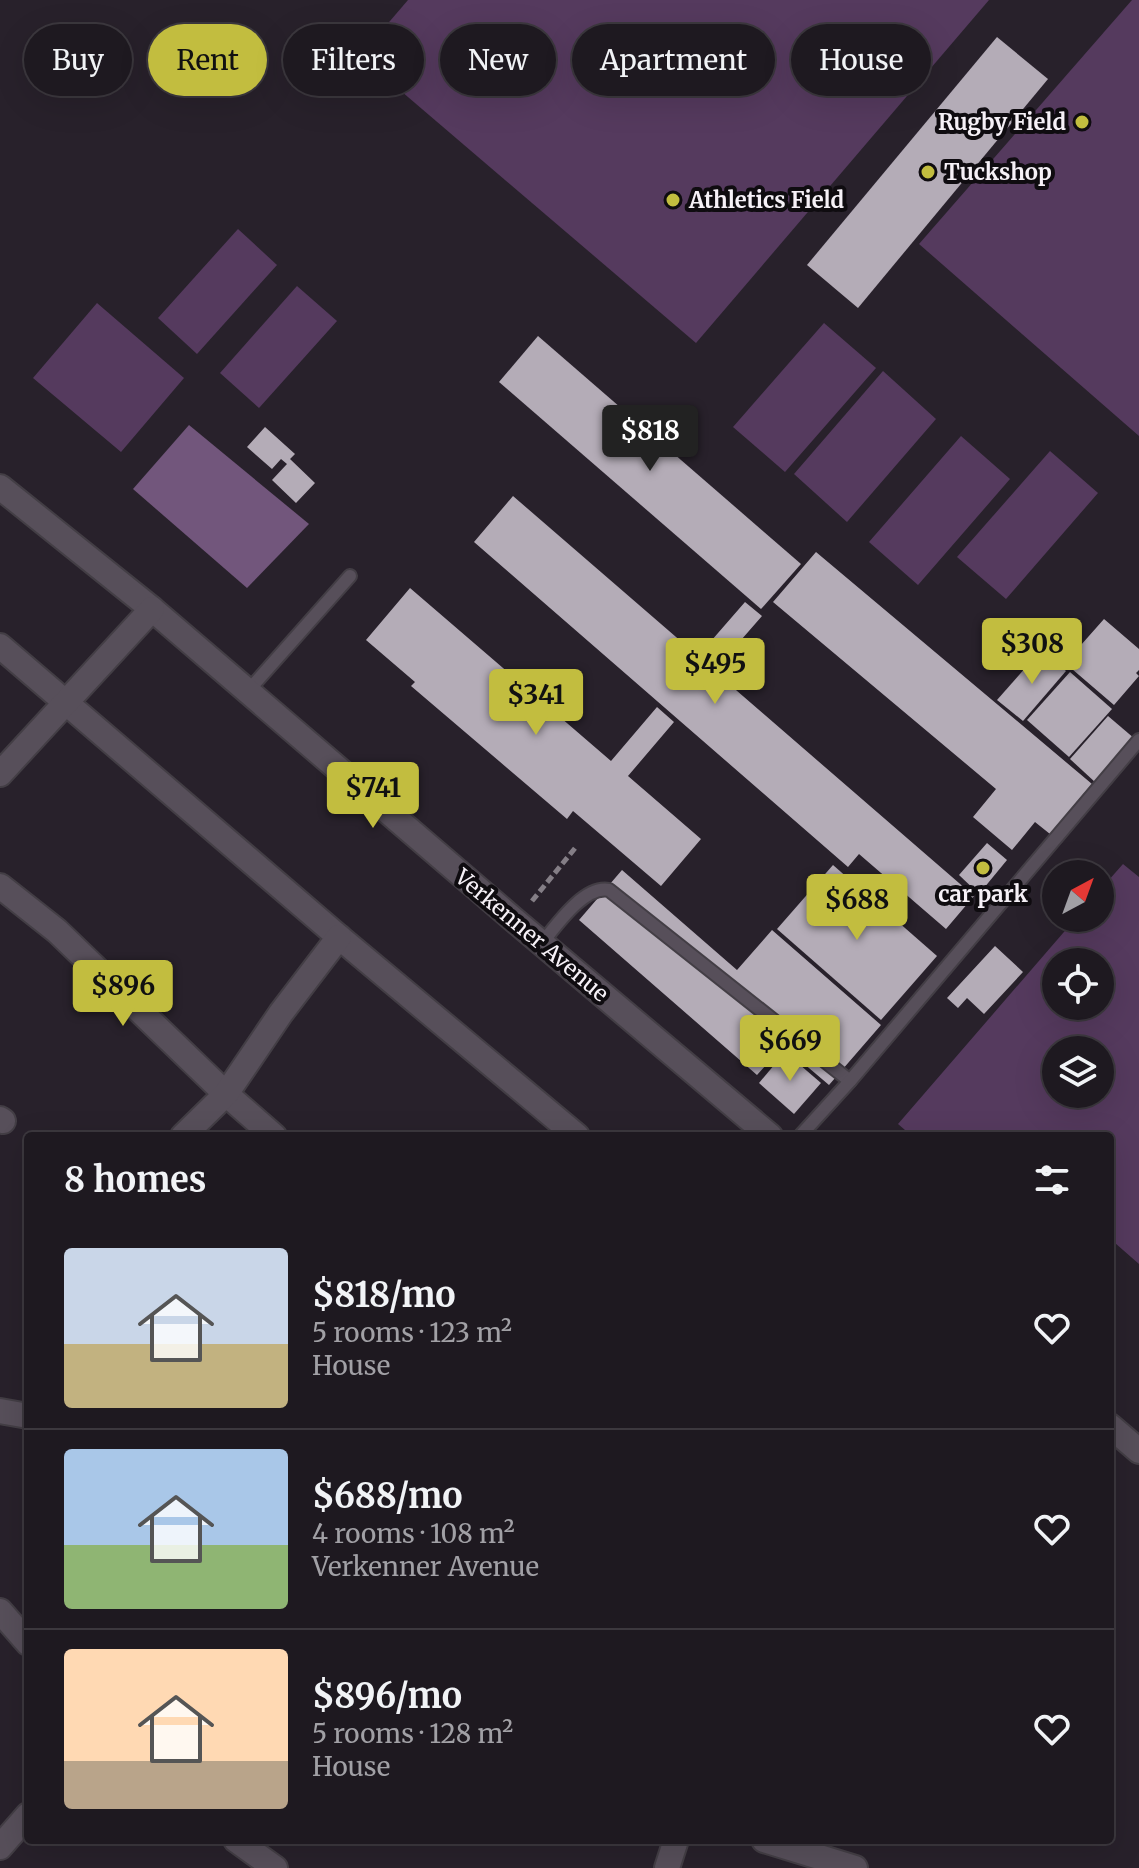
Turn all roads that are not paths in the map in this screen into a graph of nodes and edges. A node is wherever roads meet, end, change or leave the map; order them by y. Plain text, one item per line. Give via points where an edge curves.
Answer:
1 (0, 487) edge
2 (350, 576) dead end
3 (152, 609) junction
4 (0, 646) edge
5 (248, 691) junction
6 (67, 701) junction
7 (1139, 740) edge
8 (0, 774) edge
9 (0, 886) edge
10 (339, 937) junction
11 (542, 943) junction
12 (850, 1081) junction
13 (226, 1094) junction
14 (187, 1132) edge
15 (269, 1132) edge
16 (572, 1132) edge
17 (765, 1132) edge
18 (804, 1132) edge
19 (0, 1411) edge
20 (24, 1415) edge
21 (1114, 1429) edge
22 (1139, 1451) edge
23 (0, 1611) edge
24 (24, 1638) edge
25 (24, 1820) edge
26 (242, 1844) edge
27 (675, 1844) edge
28 (777, 1844) edge
29 (0, 1847) edge
30 (275, 1868) edge
31 (667, 1868) edge
32 (855, 1868) edge

1 - 3 street, Verkenner Avenue
2 - 5 lane
3 - 5 street, Verkenner Avenue
3 - 6 street
4 - 6 street
5 - 11 street, Verkenner Avenue
6 - 8 street
6 - 10 street
7 - 12 lane
9 - 13 street via 57,931
10 - 13 street
10 - 16 street
11 - 12 lane via 589,893 609,890
11 - 17 street, Verkenner Avenue
12 - 18 lane
13 - 14 street
13 - 15 street
19 - 20 street
21 - 22 street
23 - 24 street
25 - 29 street
26 - 30 street
27 - 31 street
28 - 32 street

